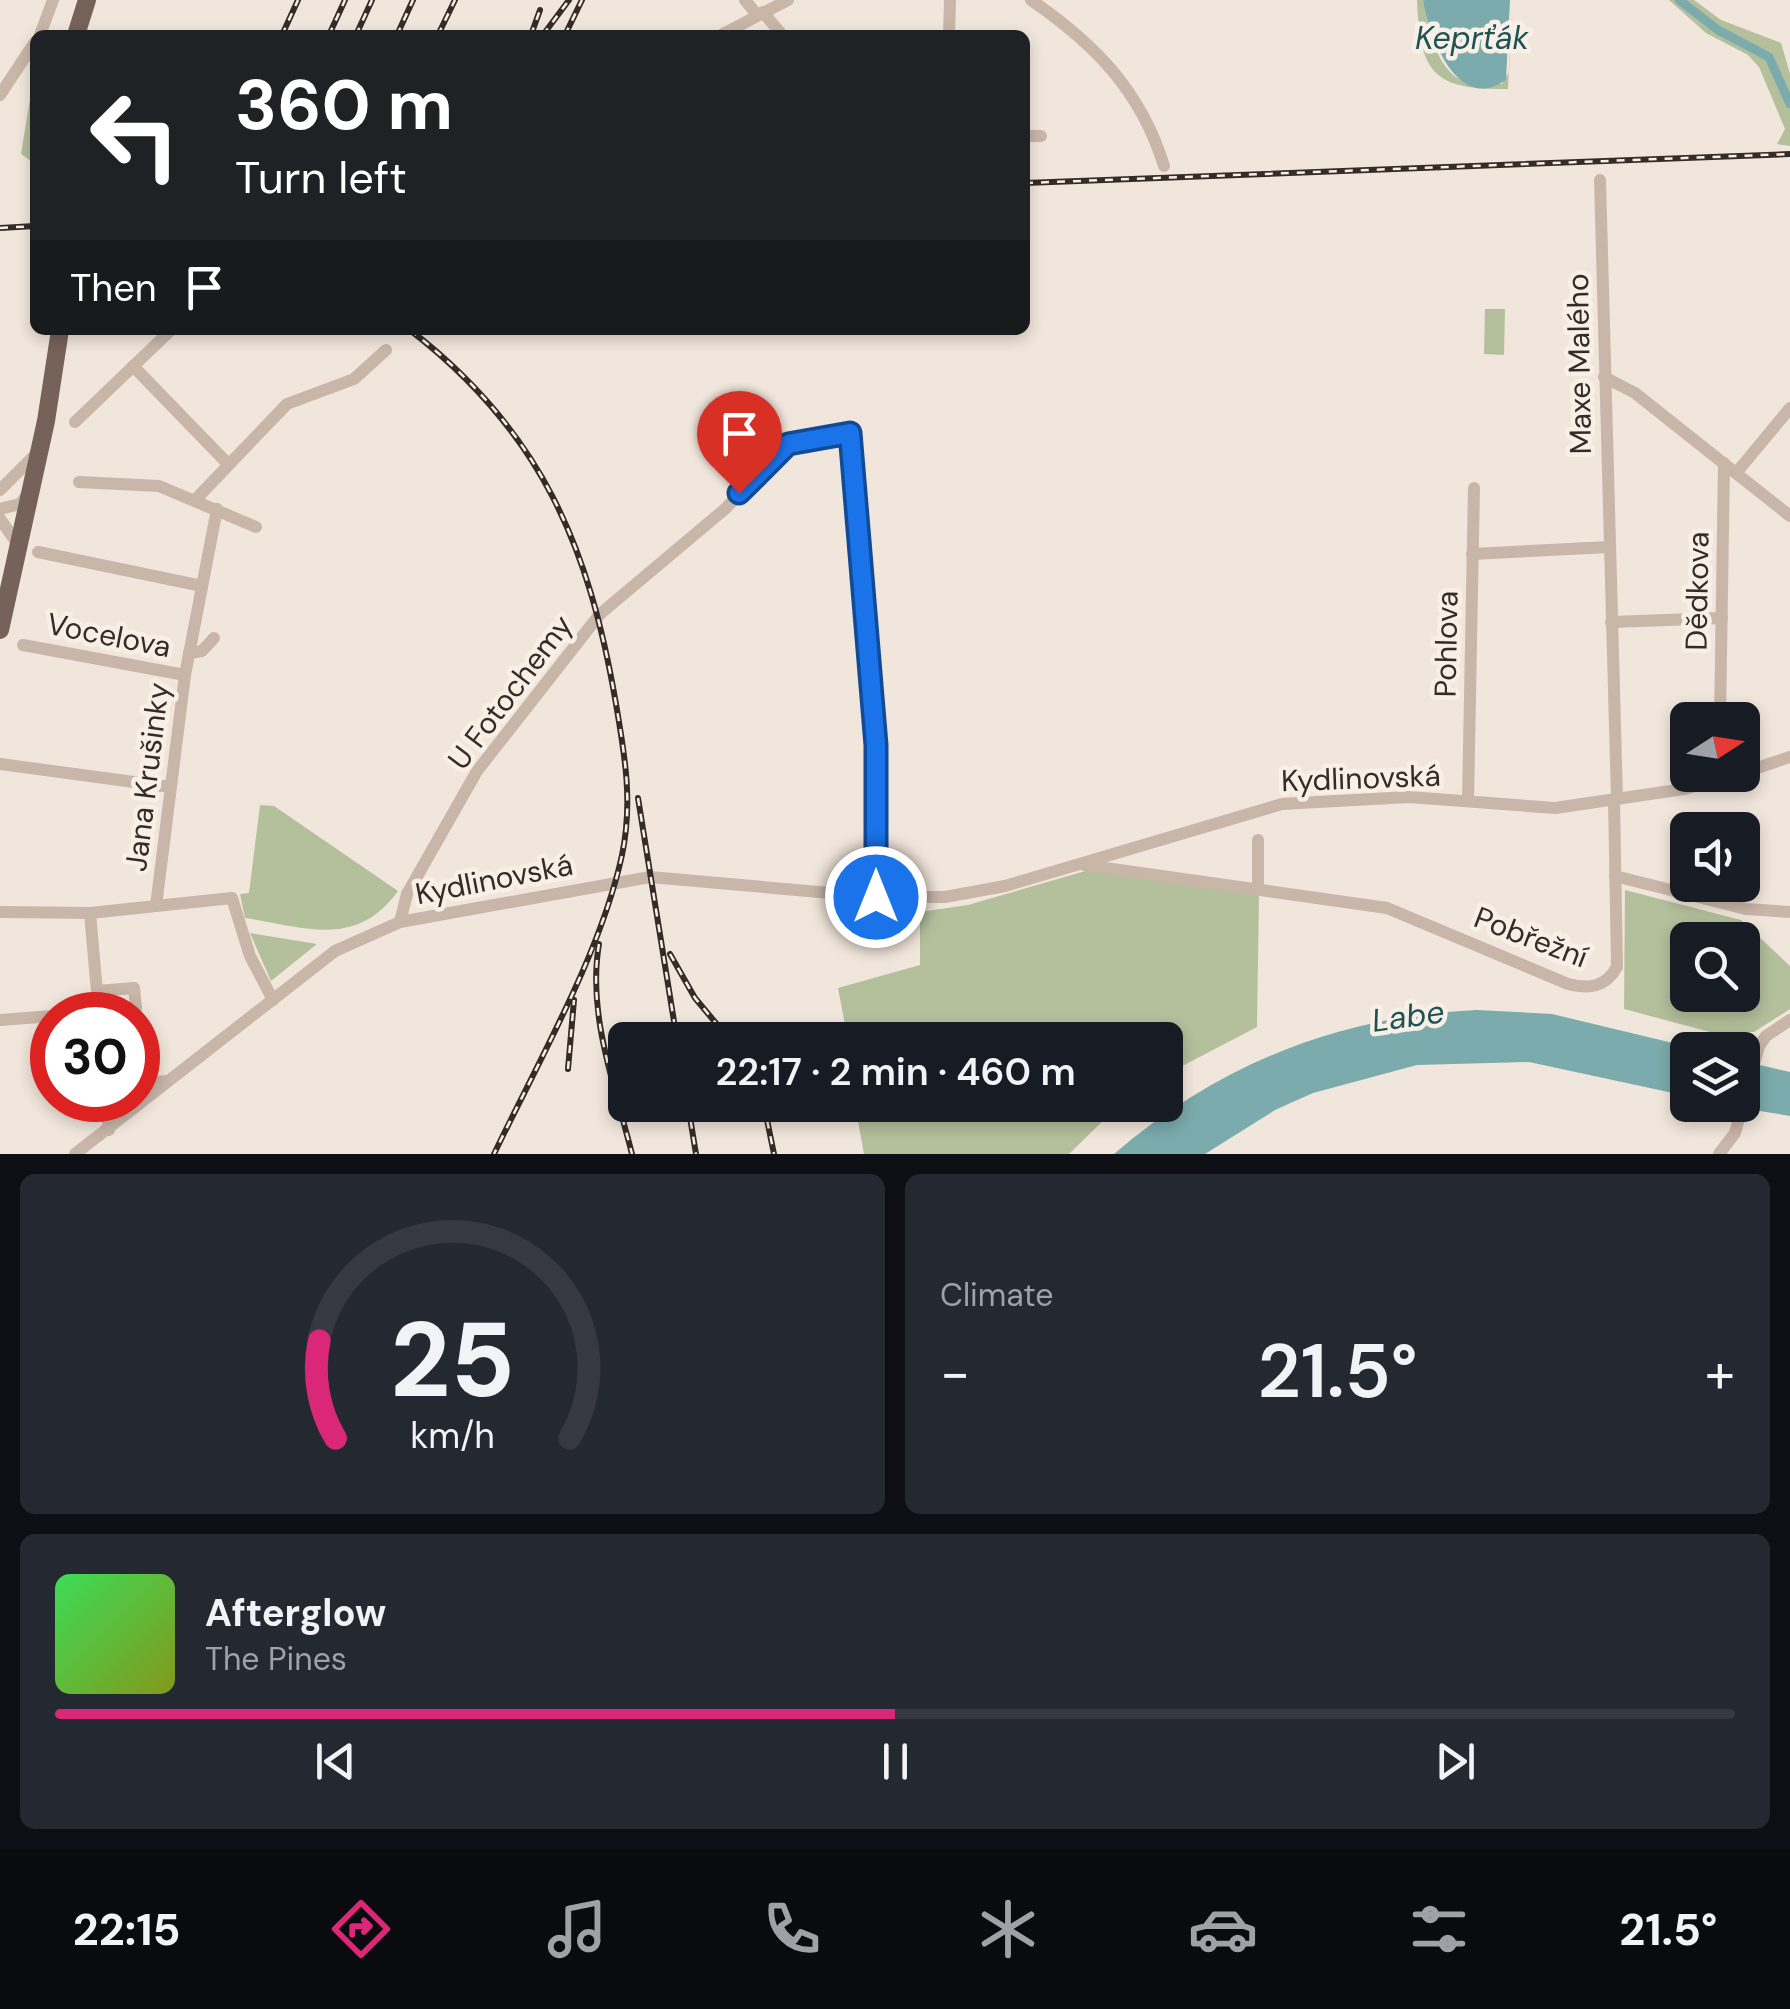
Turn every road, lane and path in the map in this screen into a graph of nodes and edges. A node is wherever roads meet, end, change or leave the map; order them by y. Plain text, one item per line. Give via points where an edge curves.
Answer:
1 (53, 0) edge
2 (88, 0) edge
3 (744, 0) edge
4 (788, 0) edge
5 (950, 0) edge
6 (1031, 0) edge
7 (760, 14) junction
8 (42, 30) edge
9 (78, 30) edge
10 (730, 30) edge
11 (777, 30) edge
12 (949, 30) edge
13 (30, 50) edge
14 (0, 95) edge
15 (1030, 136) edge
16 (1041, 136) dead end
17 (1164, 166) dead end
18 (1600, 180) dead end
19 (59, 335) edge
20 (167, 335) edge
21 (386, 350) dead end
22 (134, 366) junction
23 (1604, 377) junction
24 (1790, 408) edge
25 (75, 422) dead end
26 (39, 451) junction
27 (1724, 463) junction
28 (228, 464) junction
29 (1738, 472) junction
30 (79, 482) dead end
31 (1474, 488) dead end
32 (0, 490) edge
33 (0, 498) edge
34 (196, 499) junction
35 (24, 504) junction
36 (0, 509) edge
37 (217, 509) junction
38 (1790, 516) edge
39 (0, 519) edge
40 (256, 527) dead end
41 (17, 543) junction
42 (1608, 547) junction
43 (38, 552) dead end
44 (1472, 554) junction
45 (202, 586) junction
46 (1722, 618) junction
47 (1611, 622) junction
48 (0, 630) edge
49 (214, 638) dead end
50 (23, 645) dead end
51 (189, 653) junction
52 (185, 675) junction
53 (1720, 702) edge
54 (1790, 757) edge
55 (0, 764) edge
56 (1760, 767) edge
57 (171, 787) junction
58 (1670, 788) edge
59 (1616, 799) junction
60 (1468, 801) junction
61 (1258, 840) dead end
62 (1076, 864) junction
63 (1615, 876) junction
64 (1258, 889) junction
65 (876, 897) junction
66 (156, 906) junction
67 (0, 912) edge
68 (1790, 912) edge
69 (90, 913) junction
70 (400, 922) junction
71 (96, 991) joint
72 (134, 992) edge
73 (273, 1000) junction
74 (30, 1017) edge
75 (0, 1020) edge
76 (1790, 1020) edge
77 (171, 1081) junction
78 (160, 1082) edge
79 (108, 1122) edge
80 (109, 1130) junction
81 (76, 1154) edge
82 (1719, 1154) edge

1 - 8 street
2 - 9 main road
3 - 7 street
4 - 7 street
5 - 12 street
6 - 17 street via 1102,54 1151,124
7 - 10 street
7 - 11 street
13 - 14 street
15 - 16 street
18 - 23 street, Maxe Malého
19 - 26 main road
20 - 22 street
21 - 28 street via 354,379 288,404
22 - 25 street
22 - 28 street
23 - 27 street via 1635,393
23 - 42 street, Maxe Malého
24 - 29 street
26 - 32 street
26 - 35 main road
27 - 29 street
27 - 46 street, Dědkova
28 - 34 street
29 - 38 street
30 - 34 street via 149,484
31 - 44 street, Pohlova
33 - 35 street
34 - 37 street
35 - 36 street
35 - 41 main road
37 - 40 street
37 - 45 street, Jana Krušinky
39 - 41 street
41 - 48 main road
42 - 44 street
42 - 47 street, Maxe Malého
43 - 45 street
44 - 60 street, Pohlova
45 - 51 street, Jana Krušinky
46 - 47 street
46 - 53 street, Dědkova
47 - 59 street, Maxe Malého
49 - 51 street, Jana Krušinky
50 - 52 street, Vocelova
51 - 52 street, Jana Krušinky
52 - 57 street, Jana Krušinky
54 - 56 street, Kydlinovská
55 - 57 street
57 - 66 street, Jana Krušinky
58 - 59 street, Kydlinovská
59 - 60 street, Kydlinovská via 1538,808
59 - 63 street, Pobřežní
60 - 62 street, Kydlinovská via 1282,804
61 - 64 street
62 - 64 street, Pobřežní
62 - 65 street, Kydlinovská via 966,895
63 - 64 street, Pobřežní via 1617,967 1592,987 1568,984 1387,908
63 - 68 street via 1746,909
65 - 70 street, Kydlinovská via 650,877
65 - 70 street, U Fotochemy via 876,745 850,433 788,444 706,527 600,614 477,771 408,894
66 - 69 street
66 - 73 street via 232,898
67 - 69 street
69 - 71 street
70 - 73 street, Kydlinovská via 335,951
71 - 72 street
73 - 77 street, Kydlinovská
74 - 75 street
76 - 82 street via 1766,1036 1754,1056 1740,1119
77 - 78 street
77 - 80 street, Kydlinovská
79 - 80 street
80 - 81 street, Kydlinovská

